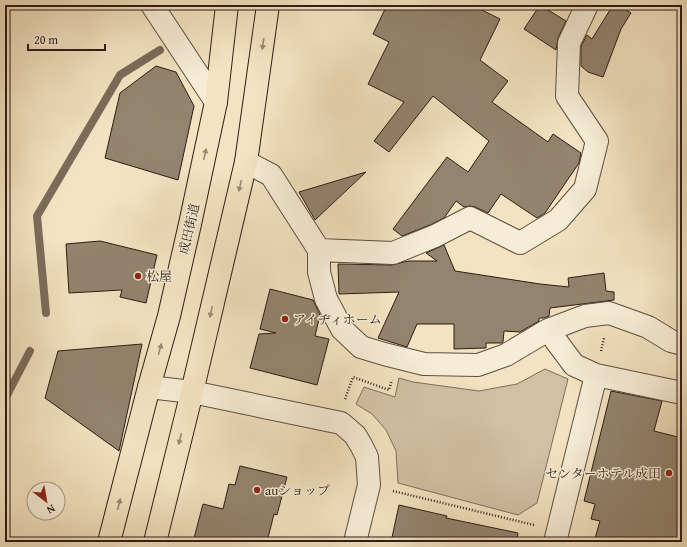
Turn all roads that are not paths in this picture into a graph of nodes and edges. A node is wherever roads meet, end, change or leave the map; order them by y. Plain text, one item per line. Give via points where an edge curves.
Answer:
1 (152, 5) edge
2 (227, 5) edge
3 (268, 5) edge
4 (587, 5) edge
5 (216, 102) junction
6 (246, 162) junction
7 (319, 250) junction
8 (548, 330) junction
9 (682, 344) edge
10 (596, 375) junction
11 (149, 387) junction
12 (192, 392) junction
13 (682, 392) edge
14 (557, 536) edge
15 (110, 542) edge
16 (155, 542) edge
17 (354, 542) edge

1 - 5 street
2 - 5 highway, 成田街道
3 -> 6 highway
4 - 7 street via 569,43 567,96 597,141 585,190 558,220 520,243 470,218 393,253
11 -> 5 highway, 成田街道 via 169,316
6 - 7 street via 271,175
6 -> 12 highway
7 - 8 street via 319,272 326,299 342,329 360,347 424,364 478,365 506,354
8 - 9 street via 585,316 609,313 648,327 671,341
8 - 10 street via 574,366
10 - 13 street
10 - 14 street
11 - 12 street
15 -> 11 highway, 成田街道
12 -> 16 highway
12 - 17 street via 341,423 355,435 367,457 369,485

